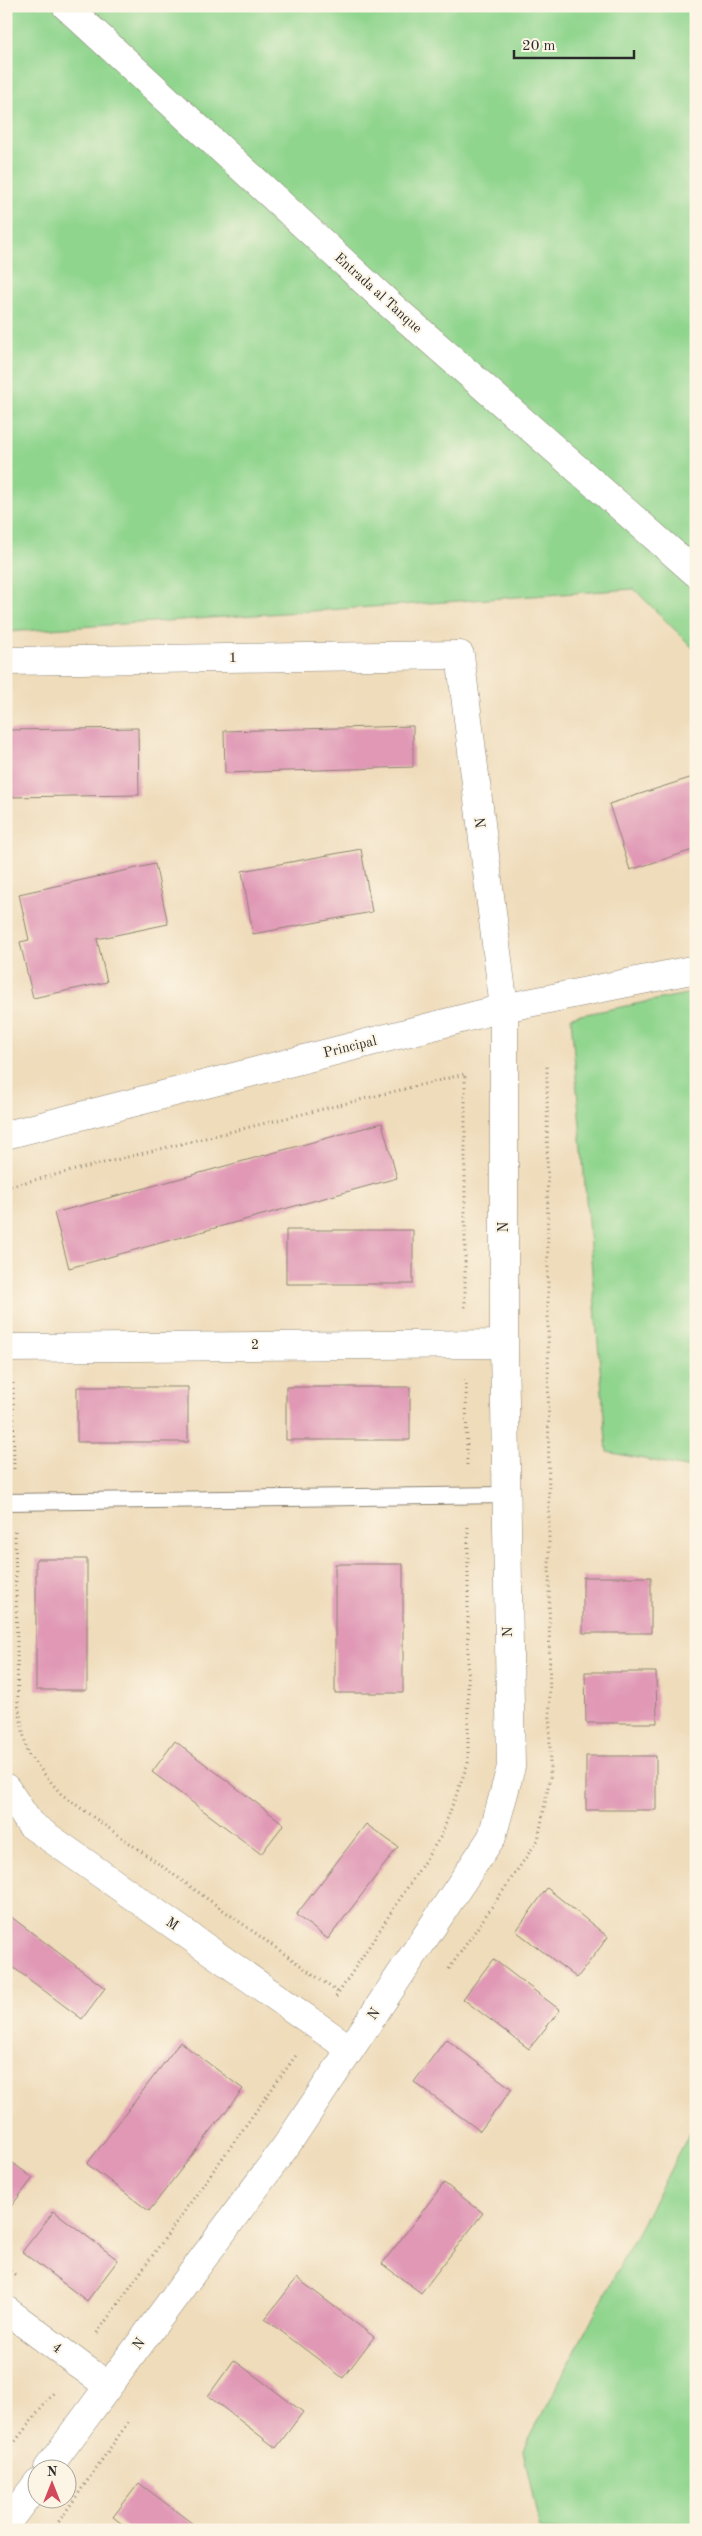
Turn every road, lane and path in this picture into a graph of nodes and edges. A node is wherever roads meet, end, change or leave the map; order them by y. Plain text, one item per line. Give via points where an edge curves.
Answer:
1 (66, 6) edge
2 (696, 573) edge
3 (460, 655) joint
4 (6, 661) edge
5 (696, 969) edge
6 (504, 1008) junction
7 (547, 1064) dead end
8 (6, 1135) edge
9 (6, 1187) edge
10 (465, 1343) junction
11 (504, 1344) junction
12 (6, 1348) edge
13 (13, 1380) dead end
14 (468, 1495) junction
15 (506, 1495) junction
16 (10, 1502) edge
17 (6, 1788) edge
18 (449, 1970) dead end
19 (339, 1993) junction
20 (317, 2026) junction
21 (350, 2049) junction
22 (6, 2310) edge
23 (77, 2362) junction
24 (108, 2386) junction
25 (133, 2416) dead end
26 (6, 2453) edge
27 (55, 2458) edge
28 (28, 2495) edge
29 (6, 2524) edge
30 (53, 2530) edge

1 - 2 street, Entrada al Tanque via 387,302
3 - 4 street, 1
3 - 6 street, N
5 - 6 street, Principal
6 - 8 street, Principal
6 - 11 street, N
7 - 18 path via 550,1777 538,1840
9 - 10 path via 465,1074
10 - 11 street, 2
10 - 12 street, 2
10 - 14 path
11 - 15 street, N
13 - 16 path
14 - 15 lane
14 - 16 lane
14 - 19 path via 468,1763 440,1836
15 - 21 street, N via 511,1767 492,1837
16 - 19 path via 18,1704 27,1753 61,1794
17 - 20 street, M via 30,1824
19 - 20 path
20 - 21 street, M
20 - 23 path
21 - 24 street, N via 286,2146
22 - 23 street, 4
23 - 24 street, 4
23 - 26 path
24 - 27 street, N
25 - 30 path
28 - 29 street

